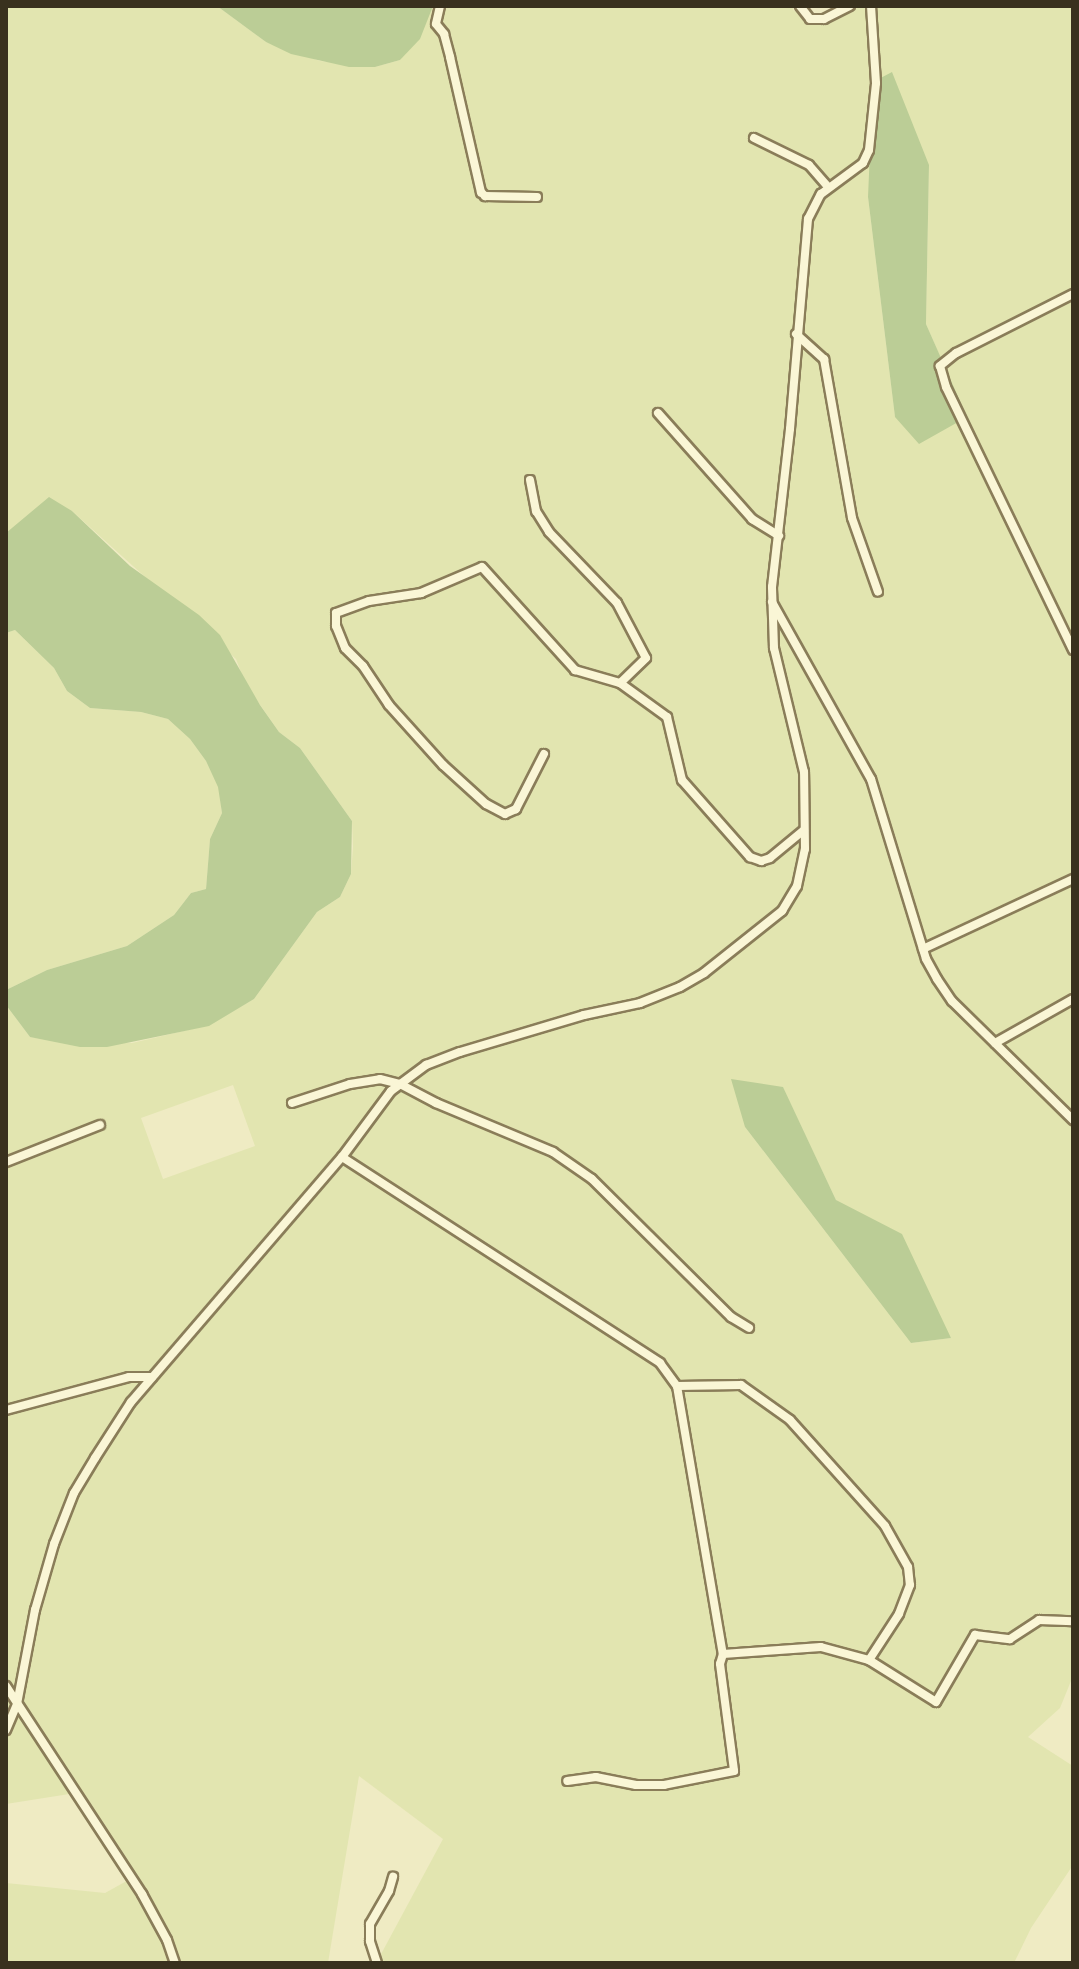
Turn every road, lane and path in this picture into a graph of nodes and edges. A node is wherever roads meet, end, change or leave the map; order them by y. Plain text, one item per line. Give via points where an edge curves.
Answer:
1 (440, 6) edge
2 (800, 6) edge
3 (850, 6) edge
4 (871, 6) edge
5 (754, 138) dead end
6 (828, 187) junction
7 (537, 197) dead end
8 (1073, 294) edge
9 (796, 334) junction
10 (658, 413) dead end
11 (530, 480) dead end
12 (779, 536) junction
13 (878, 592) dead end
14 (771, 601) junction
15 (1073, 650) edge
16 (620, 683) junction
17 (544, 754) dead end
18 (804, 830) junction
19 (1073, 879) edge
20 (923, 949) junction
21 (1073, 999) edge
22 (995, 1043) junction
23 (400, 1084) junction
24 (292, 1103) dead end
25 (1073, 1120) edge
26 (100, 1125) dead end
27 (342, 1157) junction
28 (6, 1162) edge
29 (749, 1328) dead end
30 (152, 1377) junction
31 (677, 1386) junction
32 (6, 1410) edge
33 (1073, 1621) edge
34 (723, 1654) junction
35 (869, 1660) junction
36 (6, 1686) edge
37 (17, 1704) junction
38 (6, 1730) edge
39 (567, 1781) dead end
40 (393, 1877) dead end
41 (175, 1963) edge
42 (377, 1963) edge

1 - 7 street via 436,24 444,34 481,192
2 - 3 street via 810,19 824,19
4 - 6 street via 876,83 869,150 863,163
5 - 6 street via 809,165
6 - 9 street via 808,219
8 - 15 street via 940,366
9 - 12 street
9 - 13 street via 824,359 852,518
10 - 12 street via 752,519
11 - 16 street via 536,511 549,532 617,603 646,658
12 - 14 street
14 - 18 street via 776,659 804,772
14 - 20 street via 871,779
16 - 17 street via 575,670 482,567 421,593 369,601 336,613 345,648 389,705 486,804 505,814 516,809
16 - 18 street via 667,717 682,780 750,857 770,858
18 - 23 street via 801,871 782,911 704,973 640,1003 460,1052 426,1065
19 - 20 street
20 - 22 street via 952,1001
21 - 22 street
22 - 25 street
23 - 24 street via 380,1079 350,1084
23 - 27 street
23 - 29 street via 553,1152 592,1179 731,1317
26 - 28 street
27 - 30 street
27 - 31 street via 660,1363
30 - 32 street via 129,1377
30 - 37 street via 110,1433 62,1522 35,1610
31 - 34 street
31 - 35 street via 741,1385 790,1420 885,1526 908,1567 910,1585 899,1614
33 - 35 street via 1039,1620 1010,1639 975,1635 936,1702
34 - 35 street via 821,1647
34 - 39 street via 734,1771 664,1785 596,1777
36 - 37 street
37 - 38 street
37 - 41 street via 142,1894
40 - 42 street via 370,1924

